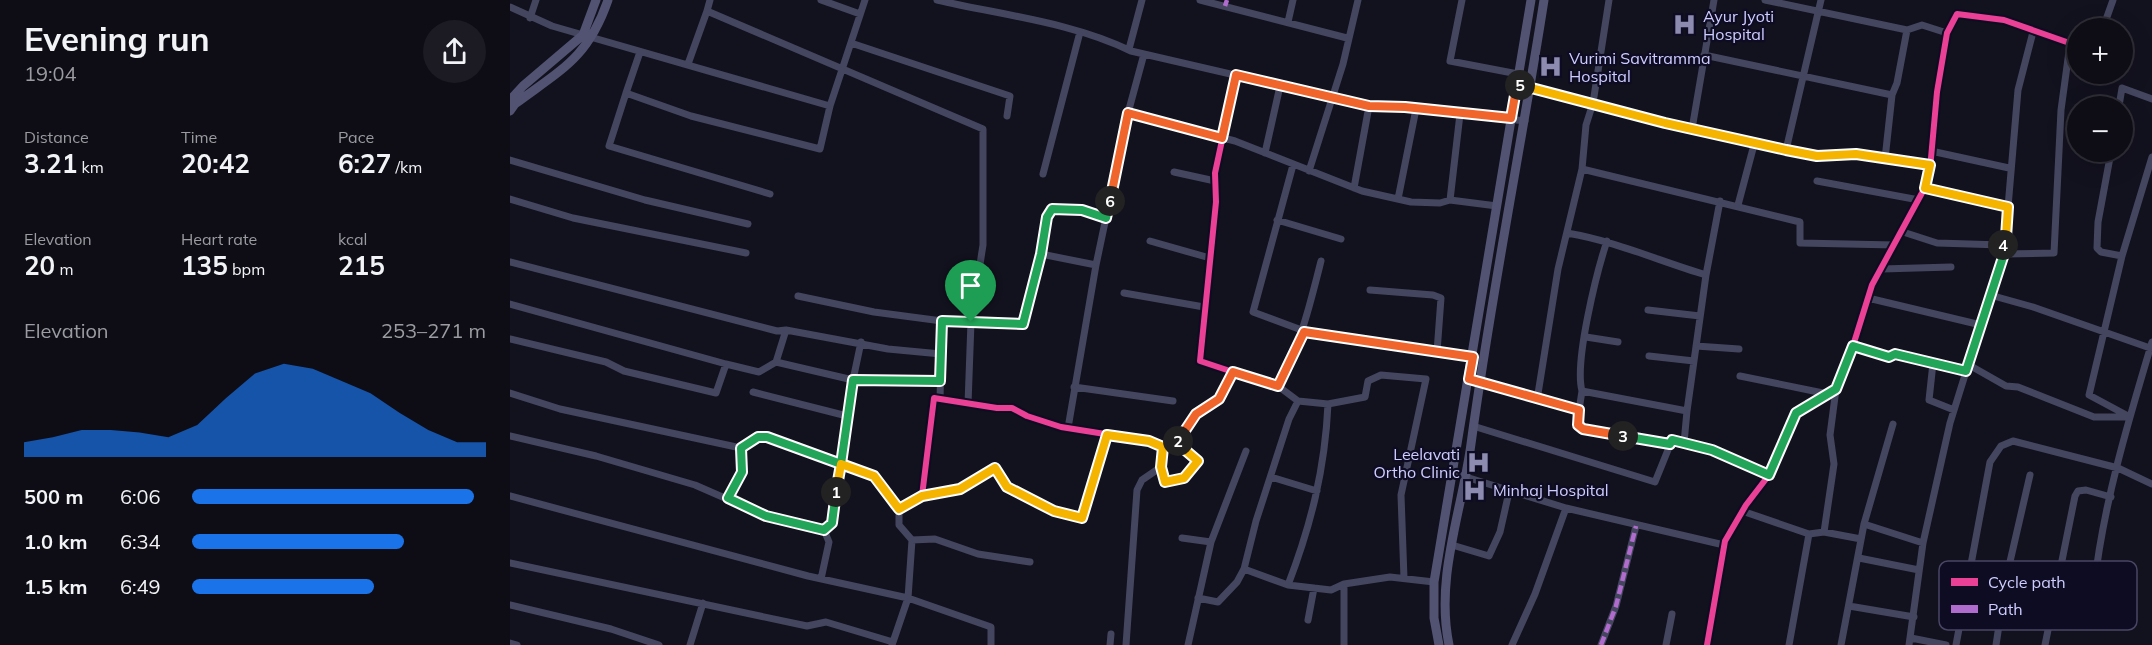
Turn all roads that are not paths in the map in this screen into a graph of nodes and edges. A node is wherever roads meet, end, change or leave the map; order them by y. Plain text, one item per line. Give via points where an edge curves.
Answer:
1 (536, 0) edge
2 (596, 0) edge
3 (608, 0) edge
4 (710, 0) edge
5 (821, 0) edge
6 (865, 0) edge
7 (937, 0) edge
8 (1142, 0) edge
9 (1200, 0) edge
10 (1293, 0) edge
11 (1358, 0) edge
12 (1462, 0) edge
13 (1531, 0) edge
14 (1544, 0) edge
15 (1609, 0) edge
16 (1714, 0) edge
17 (1765, 0) edge
18 (1821, 0) edge
19 (2113, 0) edge
20 (952, 2) edge
21 (1226, 3) edge
22 (510, 7) edge
23 (707, 11) junction
24 (1818, 11) junction
25 (860, 14) junction
26 (530, 18) junction
27 (2107, 18) edge
28 (1288, 22) junction
29 (1906, 30) junction
30 (1080, 32) junction
31 (2033, 32) junction
32 (1947, 33) junction
33 (588, 36) junction
34 (1347, 38) junction
35 (851, 43) junction
36 (2067, 43) edge
37 (1129, 50) junction
38 (640, 52) junction
39 (1144, 54) junction
40 (1704, 55) junction
41 (688, 64) junction
42 (842, 70) junction
43 (1518, 74) junction
44 (1236, 75) junction
45 (1804, 75) junction
46 (2067, 80) edge
47 (1517, 84) junction
48 (1280, 86) junction
49 (1530, 87) junction
50 (626, 93) junction
51 (1892, 95) junction
52 (2121, 96) edge
53 (1333, 99) junction
54 (2152, 99) edge
55 (1593, 103) junction
56 (511, 105) edge
57 (830, 106) junction
58 (1369, 106) junction
59 (1416, 109) junction
60 (1128, 113) junction
61 (1460, 114) junction
62 (1007, 116) dead end
63 (1511, 118) junction
64 (1525, 121) junction
65 (1692, 129) junction
66 (1222, 138) junction
67 (1755, 141) junction
68 (1786, 150) junction
69 (1931, 151) junction
70 (1265, 153) junction
71 (2152, 157) edge
72 (1885, 159) junction
73 (510, 160) edge
74 (2109, 162) edge
75 (1293, 165) junction
76 (1930, 165) junction
77 (2009, 168) junction
78 (1582, 169) junction
79 (1310, 171) junction
80 (1174, 172) dead end
81 (1043, 174) dead end
82 (1215, 181) junction
83 (1817, 181) dead end
84 (2142, 185) junction
85 (2152, 187) edge
86 (1354, 188) junction
87 (1925, 188) junction
88 (770, 194) dead end
89 (510, 199) edge
90 (1398, 199) junction
91 (1450, 200) junction
92 (1919, 200) junction
93 (1720, 201) junction
94 (1738, 205) junction
95 (1497, 206) junction
96 (2008, 207) junction
97 (1106, 218) junction
98 (1277, 220) junction
99 (748, 224) dead end
100 (1567, 232) junction
101 (1903, 232) junction
102 (1341, 239) dead end
103 (1150, 241) dead end
104 (1607, 241) junction
105 (1895, 245) junction
106 (2002, 245) junction
107 (746, 254) dead end
108 (1041, 254) junction
109 (2004, 254) junction
110 (2122, 256) junction
111 (1210, 258) junction
112 (1321, 261) dead end
113 (510, 262) edge
114 (1096, 265) junction
115 (1951, 267) dead end
116 (1882, 268) junction
117 (1706, 275) junction
118 (1370, 290) dead end
119 (1124, 293) dead end
120 (1990, 295) junction
121 (798, 296) dead end
122 (1868, 298) junction
123 (510, 304) edge
124 (1204, 307) junction
125 (1648, 310) dead end
126 (1700, 316) junction
127 (942, 321) junction
128 (971, 322) junction
129 (1981, 325) junction
130 (786, 330) junction
131 (1304, 332) junction
132 (2103, 332) junction
133 (1586, 337) junction
134 (510, 339) edge
135 (861, 342) junction
136 (1618, 342) dead end
137 (2151, 345) edge
138 (1696, 346) junction
139 (1853, 346) junction
140 (1739, 349) dead end
141 (1437, 352) junction
142 (941, 354) junction
143 (1649, 356) dead end
144 (1473, 357) junction
145 (1694, 361) junction
146 (776, 362) junction
147 (1934, 363) junction
148 (726, 364) junction
149 (1967, 368) junction
150 (1233, 372) junction
151 (1740, 376) dead end
152 (1469, 379) junction
153 (853, 380) junction
154 (940, 381) junction
155 (1480, 383) junction
156 (1278, 386) junction
157 (1074, 387) junction
158 (1836, 389) junction
159 (1582, 391) junction
160 (753, 392) dead end
161 (510, 393) edge
162 (1828, 394) junction
163 (940, 399) junction
164 (1536, 400) junction
165 (1173, 401) dead end
166 (1298, 401) junction
167 (968, 404) junction
168 (1328, 404) junction
169 (1579, 410) junction
170 (1954, 410) junction
171 (1687, 411) junction
172 (848, 416) junction
173 (2130, 417) junction
174 (1893, 424) dead end
175 (1473, 426) junction
176 (1068, 428) junction
177 (1107, 435) junction
178 (510, 436) edge
179 (1684, 443) junction
180 (1670, 444) junction
181 (741, 448) junction
182 (1246, 451) dead end
183 (841, 464) junction
184 (1161, 467) junction
185 (2118, 468) junction
186 (1453, 473) junction
187 (1769, 475) junction
188 (2030, 475) dead end
189 (1271, 477) junction
190 (1466, 477) junction
191 (2152, 484) edge
192 (1317, 490) junction
193 (1509, 492) junction
194 (510, 496) edge
195 (922, 496) junction
196 (2111, 497) junction
197 (728, 498) junction
198 (1566, 508) junction
199 (899, 509) junction
200 (1742, 511) junction
201 (1864, 524) junction
202 (1636, 526) junction
203 (824, 530) junction
204 (1824, 532) junction
205 (1809, 534) junction
206 (1182, 538) dead end
207 (1861, 539) junction
208 (912, 540) junction
209 (1211, 542) junction
210 (1923, 543) junction
211 (1452, 546) junction
212 (1724, 546) junction
213 (1859, 558) junction
214 (1972, 561) edge
215 (2010, 561) edge
216 (2062, 561) edge
217 (2099, 561) edge
218 (1030, 562) dead end
219 (510, 563) edge
220 (1244, 569) junction
221 (1919, 570) junction
222 (1404, 578) junction
223 (821, 579) junction
224 (1434, 582) junction
225 (1344, 584) junction
226 (1288, 585) junction
227 (1314, 588) junction
228 (908, 598) junction
229 (1198, 598) junction
230 (1438, 601) junction
231 (703, 603) junction
232 (510, 605) edge
233 (1850, 606) junction
234 (1672, 614) dead end
235 (1914, 617) junction
236 (1308, 620) dead end
237 (1959, 630) edge
238 (1998, 630) edge
239 (2048, 630) edge
240 (1111, 634) dead end
241 (1910, 642) edge
242 (510, 643) edge
243 (893, 643) edge
244 (518, 645) edge
245 (659, 645) edge
246 (690, 645) edge
247 (991, 645) edge
248 (1110, 645) edge
249 (1126, 645) edge
250 (1188, 645) edge
251 (1344, 645) edge
252 (1439, 645) edge
253 (1449, 645) edge
254 (1512, 645) edge
255 (1600, 645) edge
256 (1666, 645) edge
257 (1707, 645) edge
258 (1789, 645) edge
259 (1841, 645) edge
260 (1946, 645) edge
261 (1956, 645) edge
262 (1996, 645) edge
263 (2045, 645) edge

1 - 26 street
2 - 33 main road
3 - 33 main road
4 - 23 street
5 - 25 street
6 - 25 street
7 - 20 street
8 - 37 street
9 - 21 street
10 - 28 street
11 - 34 street
12 - 43 street via 1450,61
13 - 43 main road
14 - 49 main road
15 - 55 street
16 - 40 street
17 - 24 street
18 - 24 street
19 - 27 street
20 - 30 street
21 - 28 street
22 - 26 street
23 - 41 street
23 - 42 street
24 - 29 street
24 - 45 street
25 - 35 street
26 - 33 street
28 - 34 street
29 - 32 street via 1922,26
29 - 51 street
30 - 37 street
30 - 81 street
31 - 32 street via 2004,20 1958,14
31 - 36 street
31 - 77 street via 2018,90
32 - 69 street
33 - 38 street
33 - 56 main road via 578,57
34 - 53 street
35 - 42 street
35 - 62 street via 1010,96
37 - 39 street
38 - 41 street
38 - 50 street
39 - 44 street
39 - 60 street
40 - 45 street
40 - 65 street
41 - 57 street
42 - 57 street
42 - 128 street via 983,129 983,245
43 - 47 main road
44 - 48 street
44 - 66 street
45 - 51 street
45 - 68 street
46 - 109 street via 2061,110 2054,253
47 - 49 street
47 - 63 main road
48 - 53 street
48 - 70 street
49 - 55 street
49 - 64 main road
50 - 57 street via 691,116 820,149
50 - 88 street via 609,146
51 - 72 street
52 - 54 street via 2122,88
53 - 58 street
53 - 79 street
55 - 65 street
55 - 78 street via 1586,125
58 - 59 street
58 - 86 street
59 - 61 street
59 - 90 street
60 - 66 street
60 - 97 street
61 - 63 street
61 - 91 street
63 - 64 street
63 - 95 main road
64 - 155 main road
65 - 67 street
66 - 70 street
66 - 82 street
67 - 68 street
67 - 94 street
68 - 72 street via 1817,156 1856,154
69 - 76 street
69 - 77 street
70 - 75 street
71 - 84 street
72 - 76 street
73 - 99 street via 635,197
74 - 110 street via 2097,248
75 - 79 street
75 - 98 street
76 - 87 street
77 - 96 street
78 - 93 street
78 - 100 street
79 - 86 street
80 - 82 street
82 - 111 street
83 - 92 street
84 - 85 street
84 - 110 street
86 - 90 street
87 - 92 street
87 - 96 street
89 - 107 street via 573,218
90 - 91 street via 1440,203
91 - 95 street
92 - 101 street
93 - 94 street
93 - 117 street
94 - 105 street via 1800,222 1800,243
95 - 144 main road
96 - 106 street
97 - 108 street via 1082,210 1052,209
97 - 114 street
98 - 102 street
98 - 131 street via 1253,312
100 - 104 street
100 - 164 street
101 - 105 street
101 - 106 street via 1937,243
103 - 111 street
104 - 117 street
104 - 133 street
105 - 116 street
106 - 109 street
108 - 114 street
108 - 128 street via 1023,324
109 - 120 street
110 - 132 street
111 - 124 street
112 - 131 street
113 - 130 street via 777,331
114 - 157 street
115 - 116 street
116 - 122 street
117 - 126 street
118 - 141 street via 1441,298
119 - 124 street
120 - 129 street
120 - 132 street
121 - 127 street
122 - 129 street
122 - 139 street
123 - 148 street
124 - 150 street via 1200,361
125 - 126 street
126 - 138 street
127 - 128 street
127 - 142 street
128 - 167 street
129 - 149 street
130 - 135 street
130 - 146 street
131 - 141 street
131 - 156 street
132 - 137 street
132 - 173 street via 2089,395
133 - 136 street
133 - 159 street via 1581,363
134 - 148 street via 716,393
135 - 142 street
135 - 153 street
137 - 173 street
138 - 140 street
138 - 145 street
139 - 147 street via 1889,357 1895,354
139 - 158 street
141 - 144 street
142 - 154 street
143 - 145 street
144 - 152 main road
145 - 171 street
146 - 148 street via 759,372
146 - 153 street
147 - 149 street
147 - 170 street via 1929,400
149 - 170 street
149 - 173 street via 2094,417
150 - 156 street
150 - 184 street via 1219,399 1196,414 1177,443 1198,461 1184,478 1165,482
151 - 162 street
152 - 155 street
152 - 186 main road
153 - 154 street
153 - 172 street
154 - 163 street
155 - 164 street
155 - 175 main road
156 - 166 street
157 - 165 street
157 - 176 street
158 - 162 street
158 - 204 street via 1830,435 1834,464
159 - 169 street
159 - 171 street
160 - 172 street
161 - 181 street via 560,409
162 - 187 street via 1796,413
163 - 167 street
163 - 195 street via 934,399
164 - 169 street
166 - 168 street
166 - 189 street
167 - 176 street via 1012,408
168 - 192 street via 1326,453
168 - 222 street via 1365,397 1368,381 1381,375 1426,379 1401,495
169 - 180 street via 1578,425 1583,429
170 - 210 street
171 - 179 street
172 - 183 street
173 - 185 street
174 - 201 street
175 - 180 street via 1655,482
175 - 190 main road
176 - 177 street
177 - 184 street via 1163,447
177 - 195 street via 1082,518 1054,511 1007,487 995,468 960,489
178 - 197 street via 596,456
179 - 180 street via 1672,440
179 - 187 street via 1712,450
181 - 183 street via 758,437 767,437
181 - 197 street via 742,472
182 - 209 street
183 - 199 street via 874,476
183 - 203 street via 832,523
184 - 249 street via 1142,480 1137,490
185 - 191 street
185 - 196 street
185 - 214 street via 2013,441 2001,446 1990,462
186 - 190 street
186 - 224 main road
187 - 200 street
188 - 215 street
189 - 192 street
189 - 220 street
190 - 193 street
190 - 211 main road
192 - 226 street
193 - 198 street
193 - 211 street via 1500,532 1489,556
194 - 223 street
195 - 199 street
196 - 216 street via 2078,491
196 - 217 street
197 - 203 street via 766,516
198 - 202 street
198 - 254 street
199 - 208 street via 898,525
200 - 205 street
200 - 212 street
201 - 207 street
201 - 210 street
202 - 212 street
202 - 255 street via 1616,606
203 - 223 street via 829,542
204 - 205 street
204 - 207 street
205 - 258 street
206 - 209 street
207 - 213 street
208 - 218 street via 935,539 978,554
208 - 228 street
209 - 229 street
210 - 221 street
211 - 230 main road
212 - 257 street
213 - 221 street
213 - 233 street
219 - 231 street
220 - 226 street
220 - 229 street via 1218,602
221 - 235 street
222 - 224 street
222 - 225 street via 1390,576
223 - 228 street
224 - 230 main road
225 - 227 street via 1331,590
225 - 251 street
226 - 227 street
227 - 236 street
228 - 243 street
228 - 247 street via 991,627
229 - 250 street
230 - 252 main road
230 - 253 main road
231 - 243 street via 807,626 826,622
231 - 246 street
232 - 245 street via 611,629
233 - 235 street
233 - 259 street
234 - 256 street
235 - 241 street
237 - 261 street
238 - 262 street
239 - 263 street
240 - 248 street
241 - 260 street
242 - 244 street

